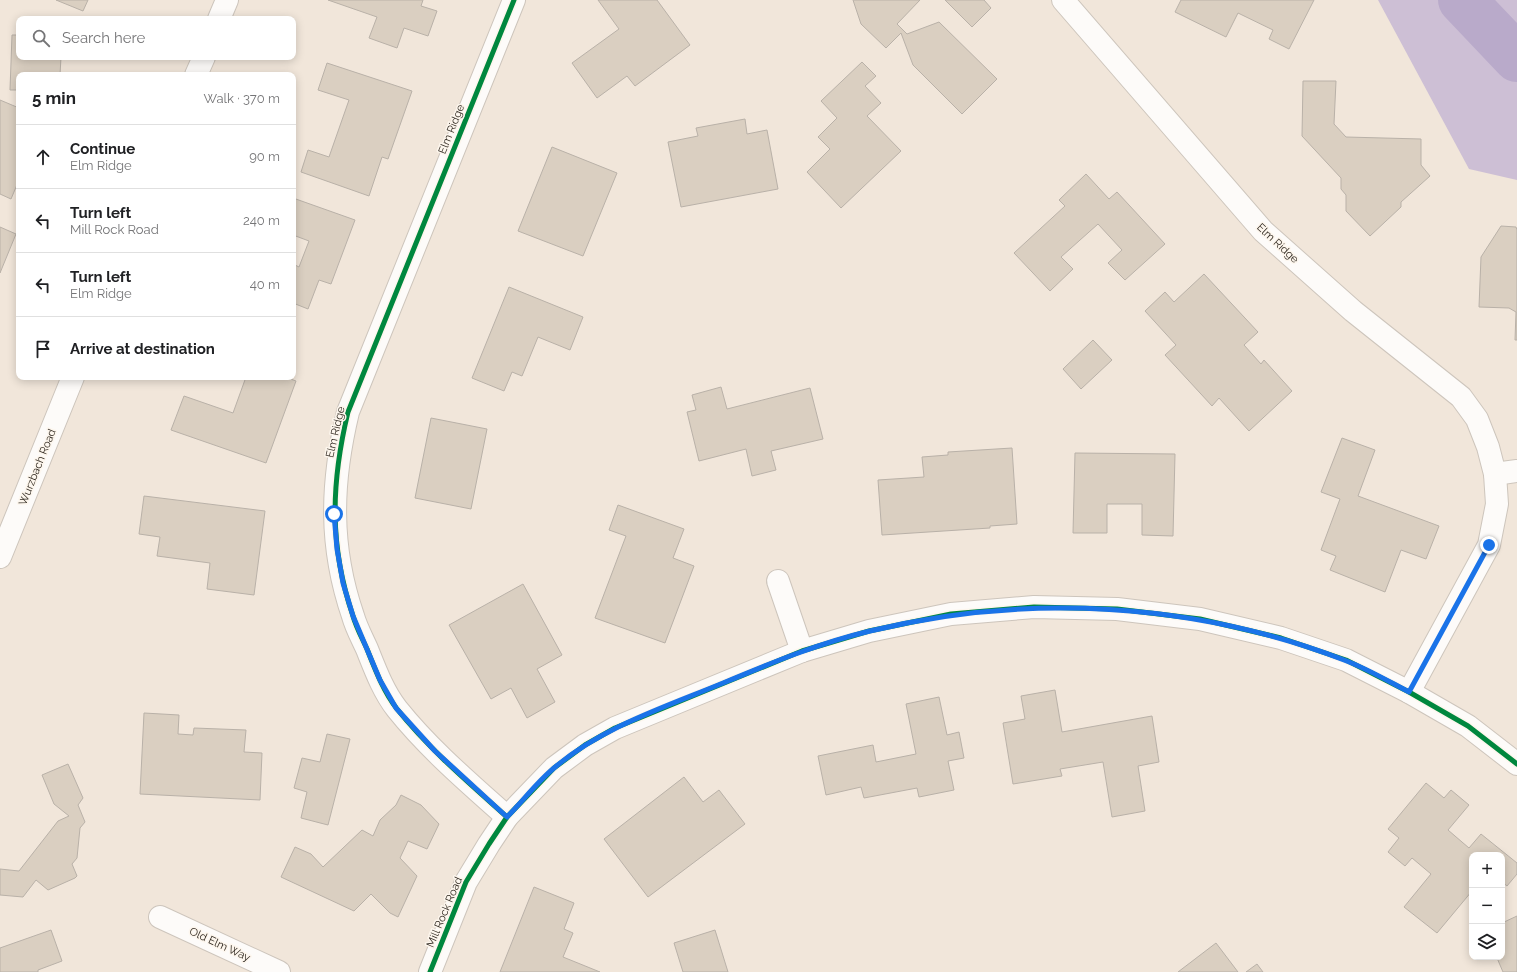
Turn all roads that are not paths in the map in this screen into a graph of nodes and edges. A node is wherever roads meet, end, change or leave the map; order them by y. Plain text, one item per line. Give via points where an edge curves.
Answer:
1 (227, 0) edge
2 (514, 0) edge
3 (1063, 0) edge
4 (220, 16) edge
5 (203, 60) edge
6 (197, 72) edge
7 (72, 380) edge
8 (1517, 471) edge
9 (1495, 474) junction
10 (0, 558) edge
11 (778, 581) dead end
12 (802, 651) junction
13 (1409, 692) junction
14 (1517, 764) edge
15 (507, 817) junction
16 (160, 917) dead end
17 (279, 972) edge
18 (430, 972) edge

1 - 4 street
2 - 15 street, Elm Ridge via 348,412 340,446 334,514 343,583 353,616 380,680 396,708 435,751
3 - 9 street, Elm Ridge via 1263,231 1353,311 1461,397 1477,419
5 - 6 street
7 - 10 street, Wurzbach Road
8 - 9 street
9 - 13 street, Elm Ridge via 1497,504 1489,545
11 - 12 street
12 - 13 street, Mill Rock Road via 869,631 951,614 1034,607 1117,609 1200,619 1281,638 1346,660
12 - 15 street, Mill Rock Road via 615,728 585,745 554,768
13 - 14 street, Mill Rock Road via 1468,726
15 - 18 street, Mill Rock Road via 466,882
16 - 17 street, Old Elm Way

